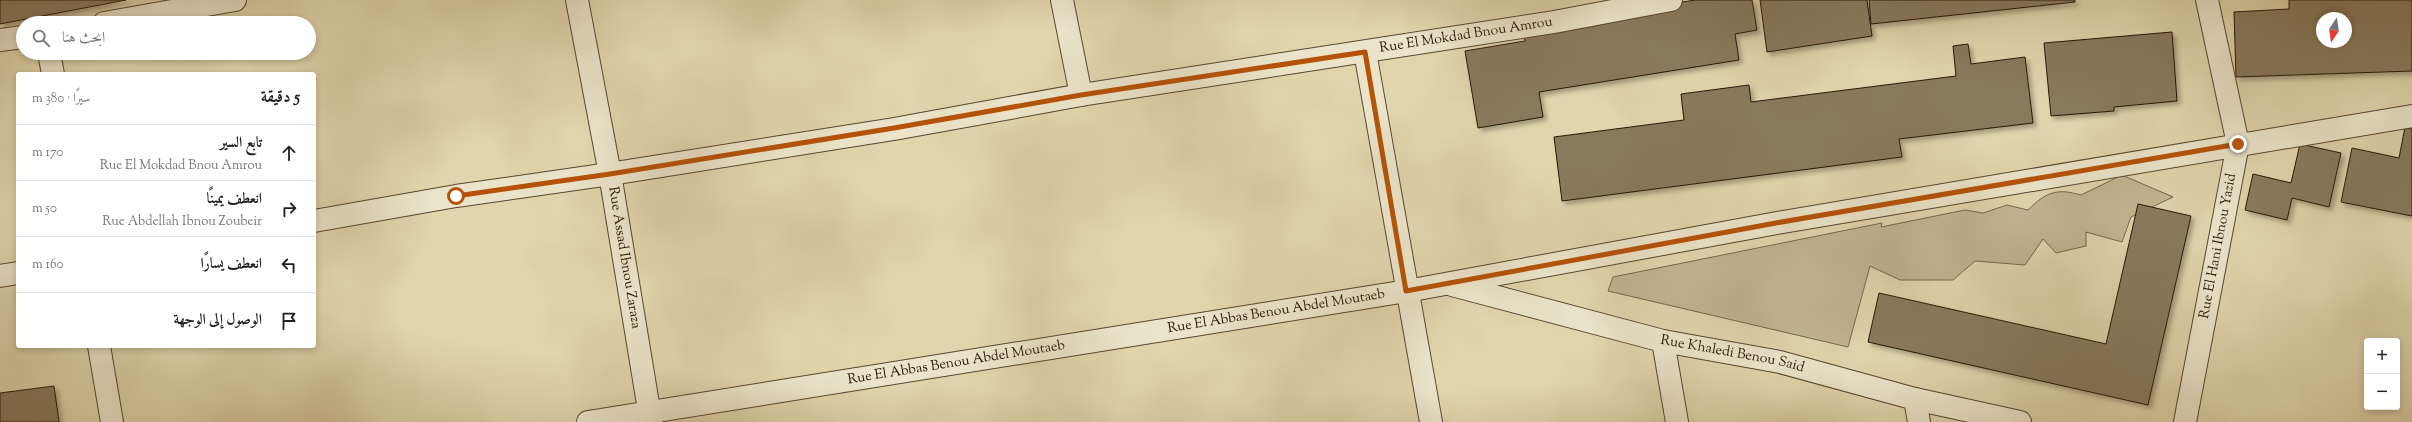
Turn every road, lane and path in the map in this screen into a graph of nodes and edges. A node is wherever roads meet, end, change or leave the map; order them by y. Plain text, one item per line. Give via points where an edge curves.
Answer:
1 (235, 0) edge
2 (577, 0) edge
3 (1062, 0) edge
4 (1671, 0) edge
5 (2207, 0) edge
6 (144, 16) edge
7 (16, 38) edge
8 (0, 40) edge
9 (1365, 52) junction
10 (50, 60) edge
11 (53, 72) edge
12 (1081, 95) junction
13 (2412, 116) edge
14 (2238, 144) junction
15 (610, 174) junction
16 (316, 221) edge
17 (16, 273) edge
18 (0, 276) edge
19 (1445, 283) junction
20 (1406, 291) junction
21 (1663, 341) junction
22 (99, 348) edge
23 (1915, 399) junction
24 (650, 417) edge
25 (112, 422) edge
26 (588, 422) edge
27 (1431, 422) edge
28 (1677, 422) edge
29 (1919, 422) edge
30 (2020, 422) edge
31 (2185, 422) edge

1 - 6 street
2 - 15 street, Rue Assad Ibnou Zaraza
3 - 12 street
4 - 9 street, Rue El Mokdad Bnou Amrou via 1554,22
5 - 14 street, Rue El Hani Ibnou Yazid
7 - 8 street
9 - 12 street, Rue El Mokdad Bnou Amrou
9 - 20 street
10 - 11 street
12 - 15 street, Rue El Mokdad Bnou Amrou
13 - 14 street, Rue El Abbas Benou Abdel Moutaeb
14 - 19 street, Rue El Abbas Benou Abdel Moutaeb via 1784,221
14 - 31 street, Rue El Hani Ibnou Yazid
15 - 16 street, Rue El Mokdad Bnou Amrou via 456,196
15 - 24 street, Rue Assad Ibnou Zaraza
17 - 18 street
19 - 20 street, Rue El Abbas Benou Abdel Moutaeb
19 - 21 street, Rue Khaledi Benou Said
20 - 24 street, Rue El Abbas Benou Abdel Moutaeb
20 - 27 street
21 - 23 street, Rue Khaledi Benou Said via 1780,362
21 - 28 street
22 - 25 street
23 - 29 street
23 - 30 street, Rue Khaledi Benou Said
24 - 26 street, Rue El Abbas Benou Abdel Moutaeb

